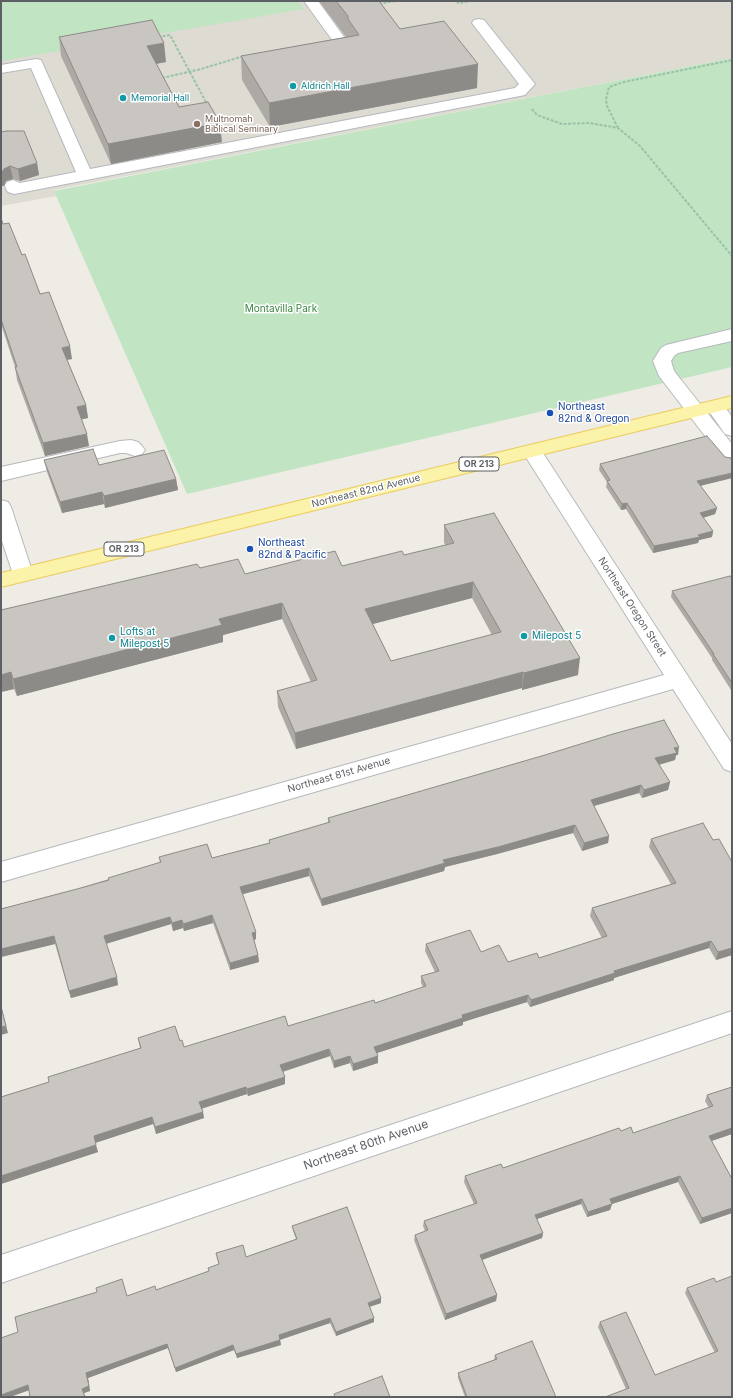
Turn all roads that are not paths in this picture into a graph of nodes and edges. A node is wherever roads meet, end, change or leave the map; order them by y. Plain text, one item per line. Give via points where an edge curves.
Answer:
1 (311, 1) edge
2 (478, 23) dead end
3 (340, 42) edge
4 (1, 69) edge
5 (86, 175) junction
6 (13, 185) edge
7 (732, 335) edge
8 (714, 407) edge
9 (732, 430) edge
10 (135, 450) dead end
11 (532, 451) junction
12 (731, 453) edge
13 (1, 474) edge
14 (1, 507) edge
15 (23, 574) junction
16 (1, 580) edge
17 (678, 679) junction
18 (724, 735) edge
19 (732, 763) edge
20 (1, 872) edge
21 (732, 1022) edge
22 (1, 1269) edge

1 - 3 street
2 - 5 street via 527,84 520,92
4 - 5 street via 36,63
5 - 6 street via 14,189
7 - 8 street via 672,349 662,361 665,372
8 - 9 street
8 - 11 main road, Northeast 82nd Avenue / OR 213
8 - 12 street
10 - 13 street via 131,446 120,447
11 - 15 main road, Northeast 82nd Avenue / OR 213
11 - 17 street, Northeast Oregon Street
14 - 15 street
15 - 16 main road, Northeast 82nd Avenue / OR 213
17 - 18 street, Northeast Oregon Street
17 - 20 street, Northeast 81st Avenue
18 - 19 street, Northeast Oregon Street
21 - 22 street, Northeast 80th Avenue

